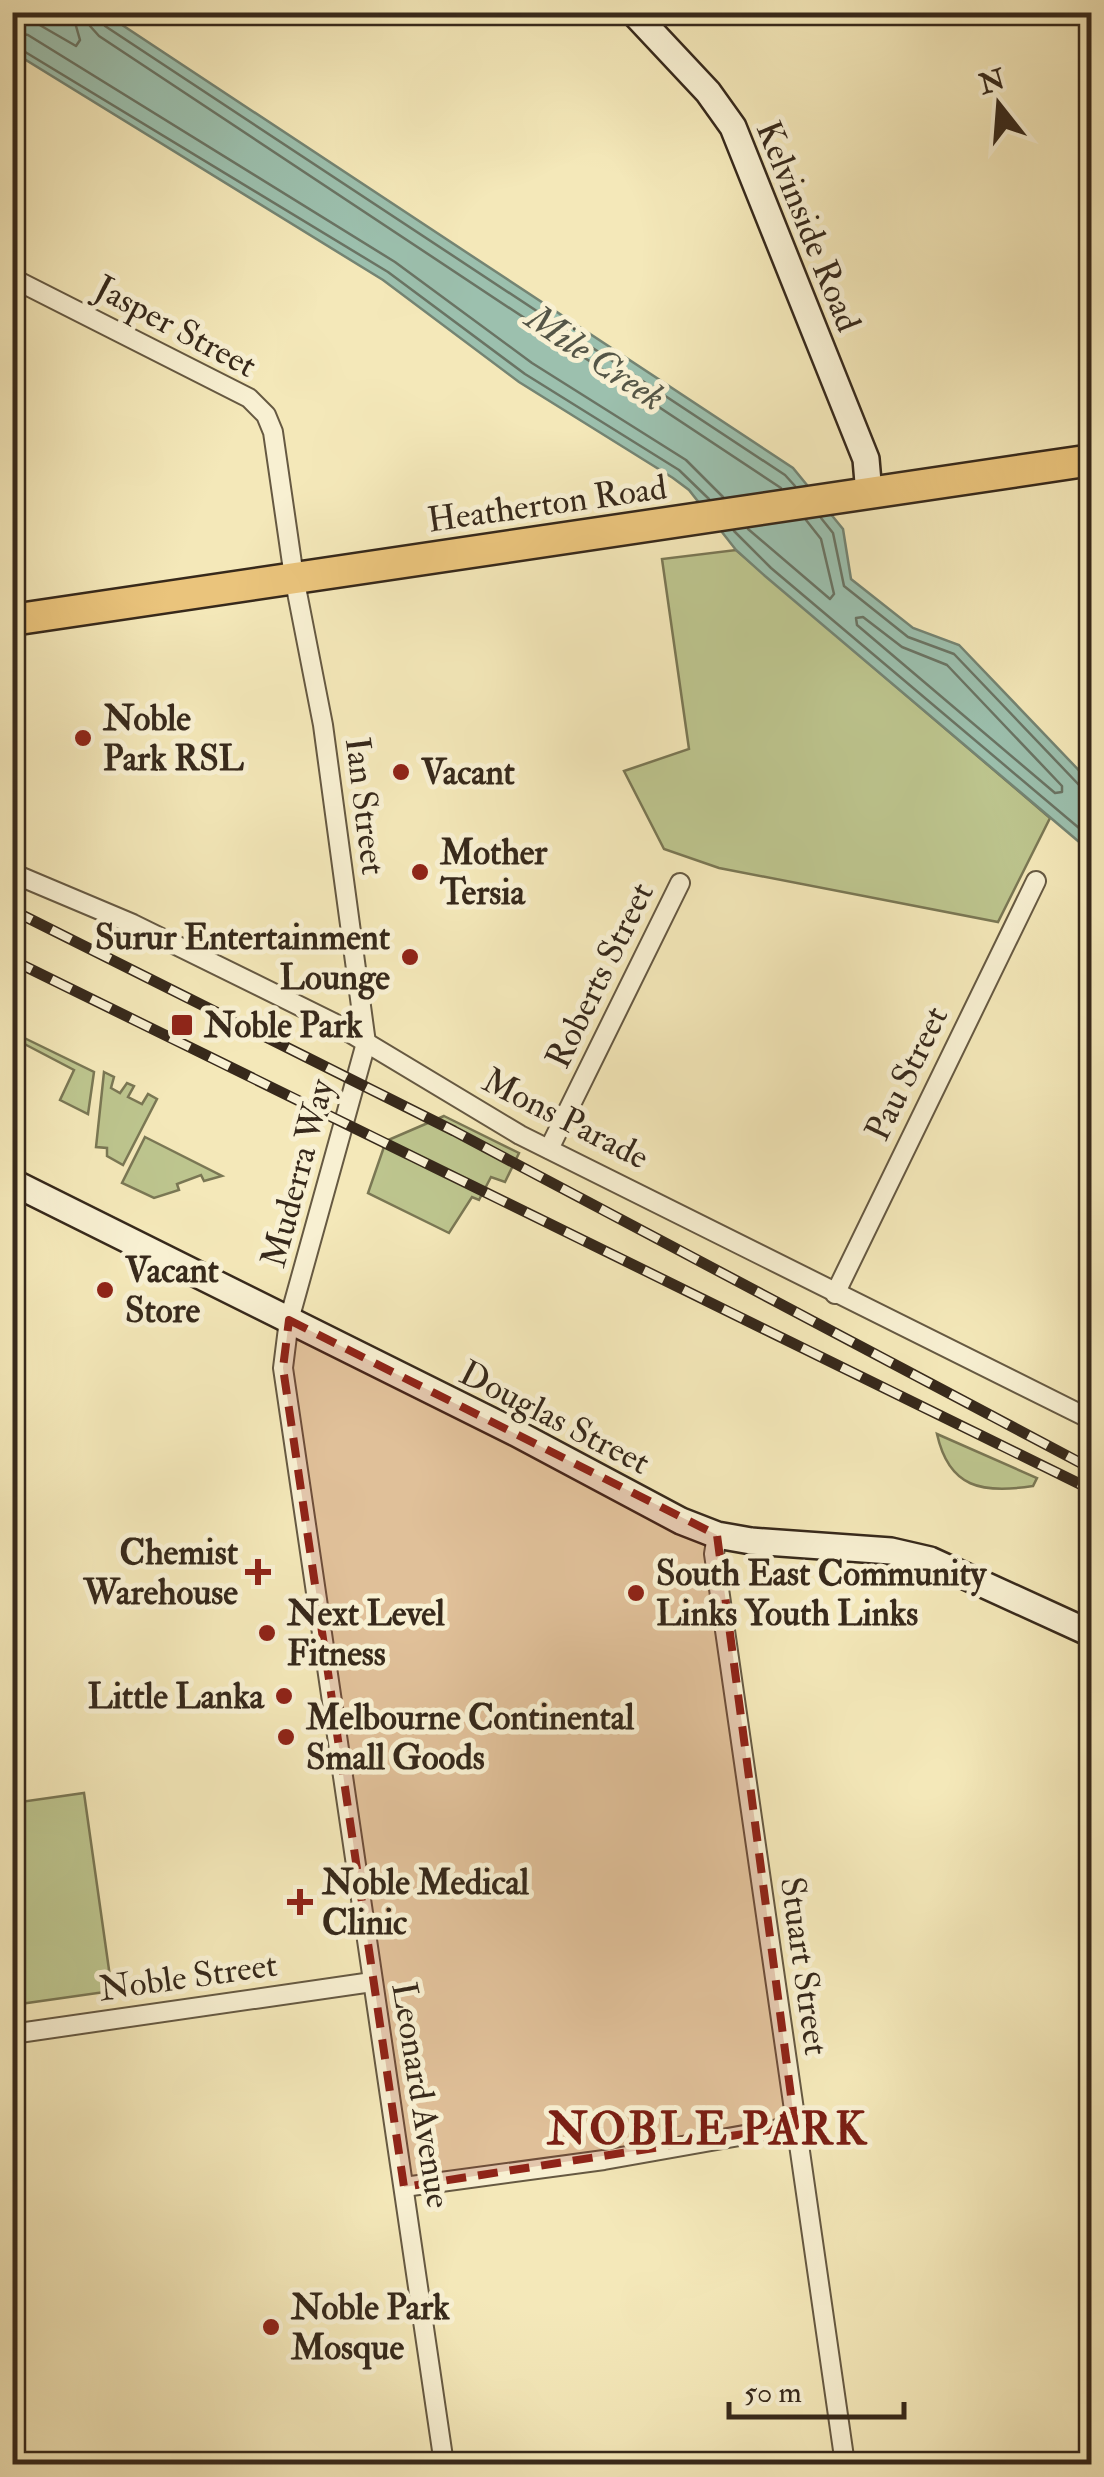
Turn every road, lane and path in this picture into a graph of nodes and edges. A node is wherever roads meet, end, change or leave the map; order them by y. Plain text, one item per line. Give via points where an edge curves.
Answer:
1 (633, 12) edge
2 (12, 278) edge
3 (1092, 460) edge
4 (869, 494) junction
5 (294, 578) junction
6 (12, 620) edge
7 (12, 873) edge
8 (1036, 881) dead end
9 (680, 882) dead end
10 (366, 1043) junction
11 (548, 1150) junction
12 (12, 1182) edge
13 (835, 1294) junction
14 (290, 1320) junction
15 (1092, 1420) edge
16 (717, 1535) junction
17 (1092, 1634) edge
18 (372, 1982) junction
19 (12, 2034) edge
20 (795, 2126) junction
21 (404, 2187) junction
22 (444, 2464) edge
23 (845, 2464) edge

1 - 4 main road, Kelvinside Road via 708,92 748,156 866,459
2 - 5 street, Jasper Street via 249,398 266,415
3 - 4 main road, Heatherton Road
4 - 5 main road, Heatherton Road
5 - 6 main road, Heatherton Road
5 - 10 street, Ian Street via 323,725
7 - 10 street, Mons Parade via 156,935
8 - 13 street, Pau Street
9 - 11 street, Roberts Street
10 - 11 street, Mons Parade
10 - 14 street, Muderra Way
11 - 13 street, Mons Parade
12 - 14 main road, Douglas Street
13 - 15 street, Mons Parade
14 - 16 main road, Douglas Street
14 - 18 street, Leonard Avenue via 283,1368
16 - 17 main road, Douglas Street via 891,1550 930,1560
16 - 20 street, Stuart Street via 715,1566
18 - 19 street, Noble Street
18 - 21 street, Leonard Avenue
20 - 21 street
20 - 23 street, Stuart Street
21 - 22 street, Leonard Avenue

